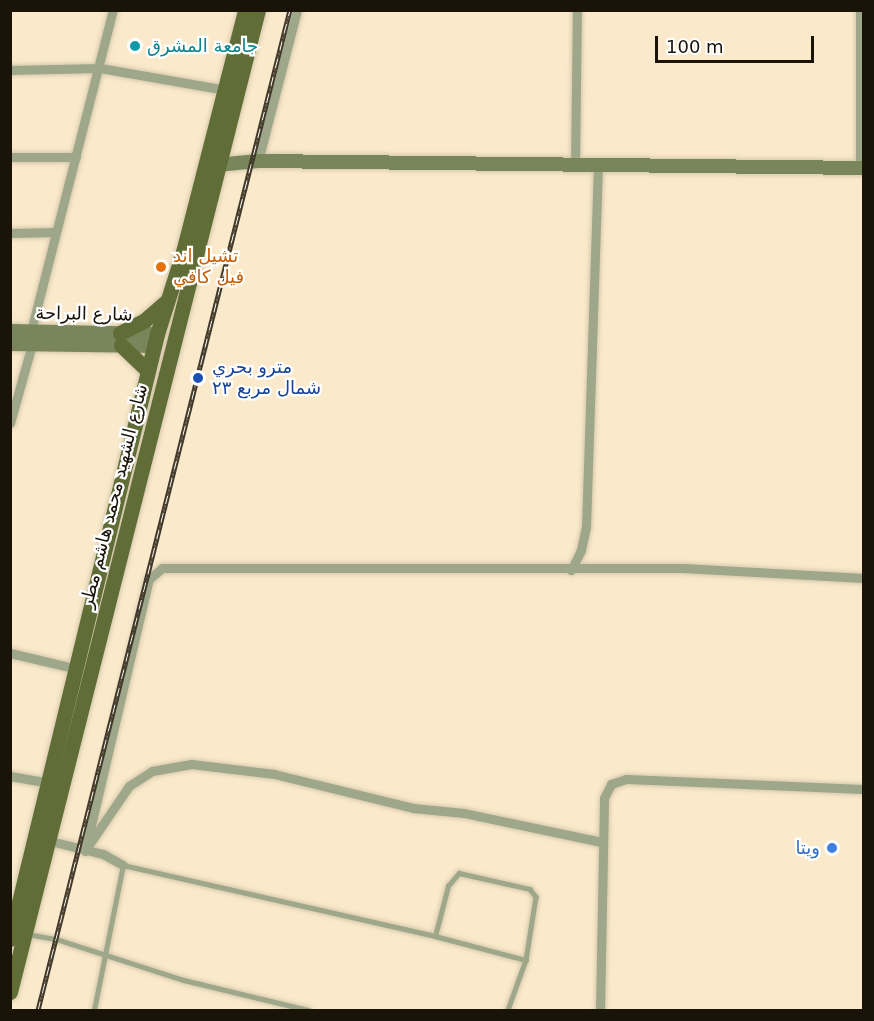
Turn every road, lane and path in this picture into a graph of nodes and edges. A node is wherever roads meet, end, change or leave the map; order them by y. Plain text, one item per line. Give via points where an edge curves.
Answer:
1 (112, 10) edge
2 (245, 10) edge
3 (258, 10) edge
4 (297, 10) edge
5 (577, 10) edge
6 (860, 10) edge
7 (100, 68) junction
8 (10, 70) edge
9 (226, 90) junction
10 (10, 157) edge
11 (76, 157) junction
12 (258, 161) junction
13 (217, 165) junction
14 (575, 167) junction
15 (597, 167) junction
16 (862, 168) edge
17 (56, 232) junction
18 (10, 233) edge
19 (167, 301) junction
20 (10, 331) edge
21 (31, 338) junction
22 (120, 339) junction
23 (155, 340) junction
24 (10, 344) edge
25 (148, 370) junction
26 (10, 423) edge
27 (571, 570) junction
28 (864, 578) edge
29 (10, 653) edge
30 (77, 669) junction
31 (10, 776) edge
32 (48, 783) junction
33 (864, 789) edge
34 (42, 839) junction
35 (602, 842) junction
36 (85, 850) junction
37 (123, 865) junction
38 (15, 936) edge
39 (435, 936) junction
40 (104, 953) junction
41 (526, 960) junction
42 (10, 992) edge
43 (94, 1011) edge
44 (308, 1011) edge
45 (508, 1011) edge
46 (600, 1011) edge

1 - 7 street
2 - 9 main road, شارع الشهيد محمد هاشم مطر
3 - 13 main road, شارع الشهيد محمد هاشم مطر
4 - 12 street
5 - 14 street
6 - 16 street
7 - 8 street
7 - 9 street
7 - 11 street
9 - 19 main road, شارع الشهيد محمد هاشم مطر
10 - 11 street
11 - 17 street
12 - 13 street
12 - 14 street
13 - 34 main road, شارع الشهيد محمد هاشم مطر
14 - 15 street
15 - 16 street
15 - 27 street via 586,527
17 - 18 street
17 - 21 street
19 - 22 main road
19 - 23 main road, شارع الشهيد محمد هاشم مطر
20 - 21 street, شارع البراحة
21 - 22 street, شارع البراحة
21 - 24 street, شارع البراحة
21 - 26 street
22 - 23 street, شارع البراحة
22 - 25 main road
23 - 25 main road, شارع الشهيد محمد هاشم مطر
25 - 30 main road, شارع الشهيد محمد هاشم مطر
27 - 28 street via 683,568
27 - 36 street via 168,567 157,571 149,579
29 - 30 street
30 - 32 main road, شارع الشهيد محمد هاشم مطر
31 - 32 street
32 - 34 main road, شارع الشهيد محمد هاشم مطر
33 - 35 street via 621,779 605,793
34 - 36 street
34 - 38 main road, شارع الشهيد محمد هاشم مطر
35 - 36 street via 464,813 419,809 274,774 178,764 152,771 129,786
35 - 46 street
36 - 37 street
37 - 39 lane
37 - 40 lane
38 - 40 lane
38 - 42 main road, شارع الشهيد محمد هاشم مطر
39 - 41 lane
39 - 41 lane via 448,886 459,873 530,889 536,897
40 - 43 lane
40 - 44 lane via 184,980
41 - 45 lane

